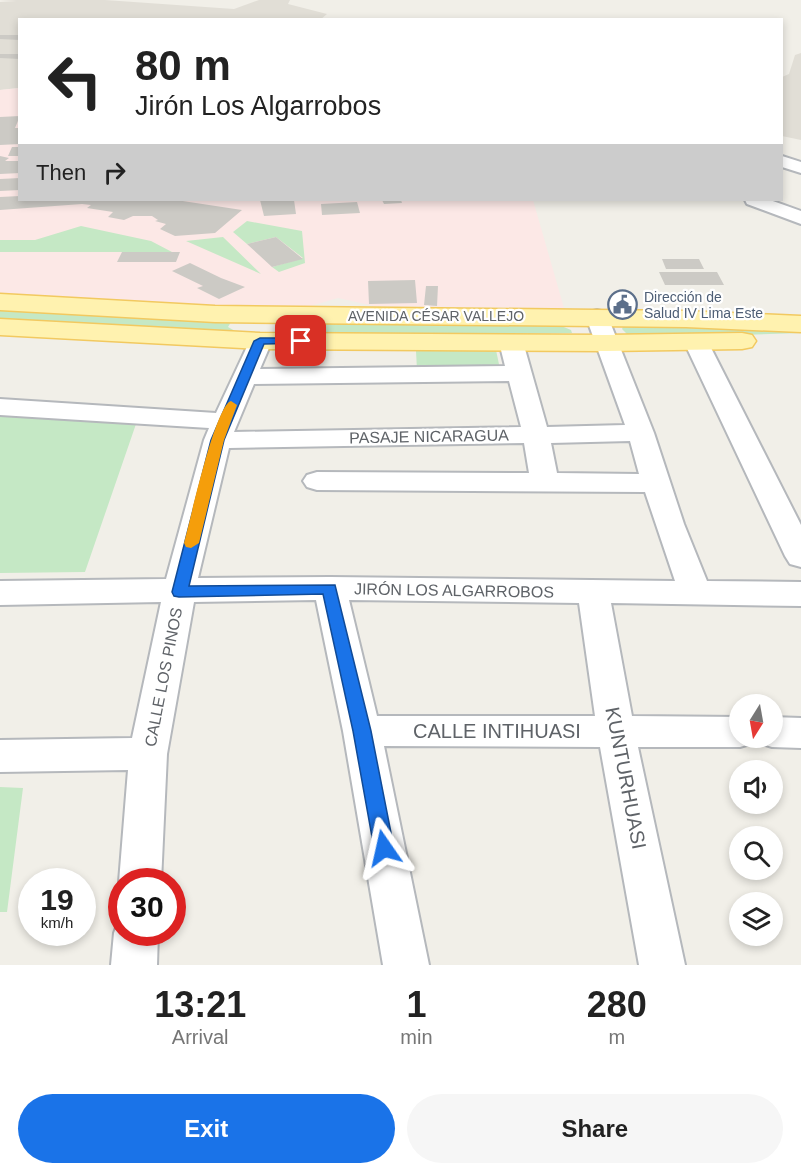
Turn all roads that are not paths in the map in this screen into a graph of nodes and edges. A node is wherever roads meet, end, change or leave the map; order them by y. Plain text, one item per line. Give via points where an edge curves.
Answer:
1 (783, 145) edge
2 (801, 151) edge
3 (783, 163) edge
4 (793, 180) edge
5 (757, 201) edge
6 (801, 201) edge
7 (801, 218) edge
8 (0, 302) edge
9 (597, 317) junction
10 (801, 324) edge
11 (0, 327) edge
12 (801, 339) edge
13 (260, 341) junction
14 (511, 342) junction
15 (696, 342) junction
16 (606, 343) junction
17 (519, 373) junction
18 (243, 377) junction
19 (0, 407) edge
20 (221, 430) junction
21 (641, 433) junction
22 (536, 435) junction
23 (317, 481) dead end
24 (545, 482) junction
25 (656, 483) junction
26 (801, 556) edge
27 (330, 588) junction
28 (592, 591) junction
29 (179, 592) junction
30 (695, 592) junction
31 (0, 593) edge
32 (801, 594) edge
33 (362, 731) junction
34 (616, 732) junction
35 (729, 732) edge
36 (783, 732) edge
37 (801, 733) edge
38 (148, 754) junction
39 (0, 756) edge
40 (141, 868) edge
41 (135, 946) edge
42 (134, 965) edge
43 (406, 965) edge
44 (662, 965) edge

1 - 2 street
3 - 4 street
4 - 6 street
5 - 7 street
8 - 9 main road, AVENIDA CÉSAR VALLEJO via 226,314
9 - 10 main road, AVENIDA CÉSAR VALLEJO
9 - 16 street
11 - 13 main road, AVENIDA CÉSAR VALLEJO
12 - 15 main road, AVENIDA CÉSAR VALLEJO
13 - 14 main road, AVENIDA CÉSAR VALLEJO
13 - 18 street, CALLE LOS PINOS
14 - 16 main road, AVENIDA CÉSAR VALLEJO
14 - 17 street
15 - 16 main road, AVENIDA CÉSAR VALLEJO
15 - 26 street
16 - 21 street
17 - 18 street
17 - 22 street
18 - 20 street, CALLE LOS PINOS
19 - 20 street, PASAJE NICARAGUA
20 - 22 street, PASAJE NICARAGUA
20 - 29 street, CALLE LOS PINOS
21 - 22 street, PASAJE NICARAGUA
21 - 25 street
22 - 24 street
23 - 24 street
24 - 25 street
25 - 30 street
27 - 28 street, JIRÓN LOS ALGARROBOS
27 - 29 street, JIRÓN LOS ALGARROBOS
27 - 33 street
28 - 30 street, JIRÓN LOS ALGARROBOS
28 - 34 street, KUNTURHUASI
29 - 31 street, JIRÓN LOS ALGARROBOS
29 - 38 street, CALLE LOS PINOS
30 - 32 street, JIRÓN LOS ALGARROBOS
33 - 34 street, CALLE INTIHUASI
33 - 43 street
34 - 35 street, CALLE INTIHUASI
34 - 44 street, KUNTURHUASI
36 - 37 street
38 - 39 street
38 - 40 street, CALLE LOS PINOS
41 - 42 street

